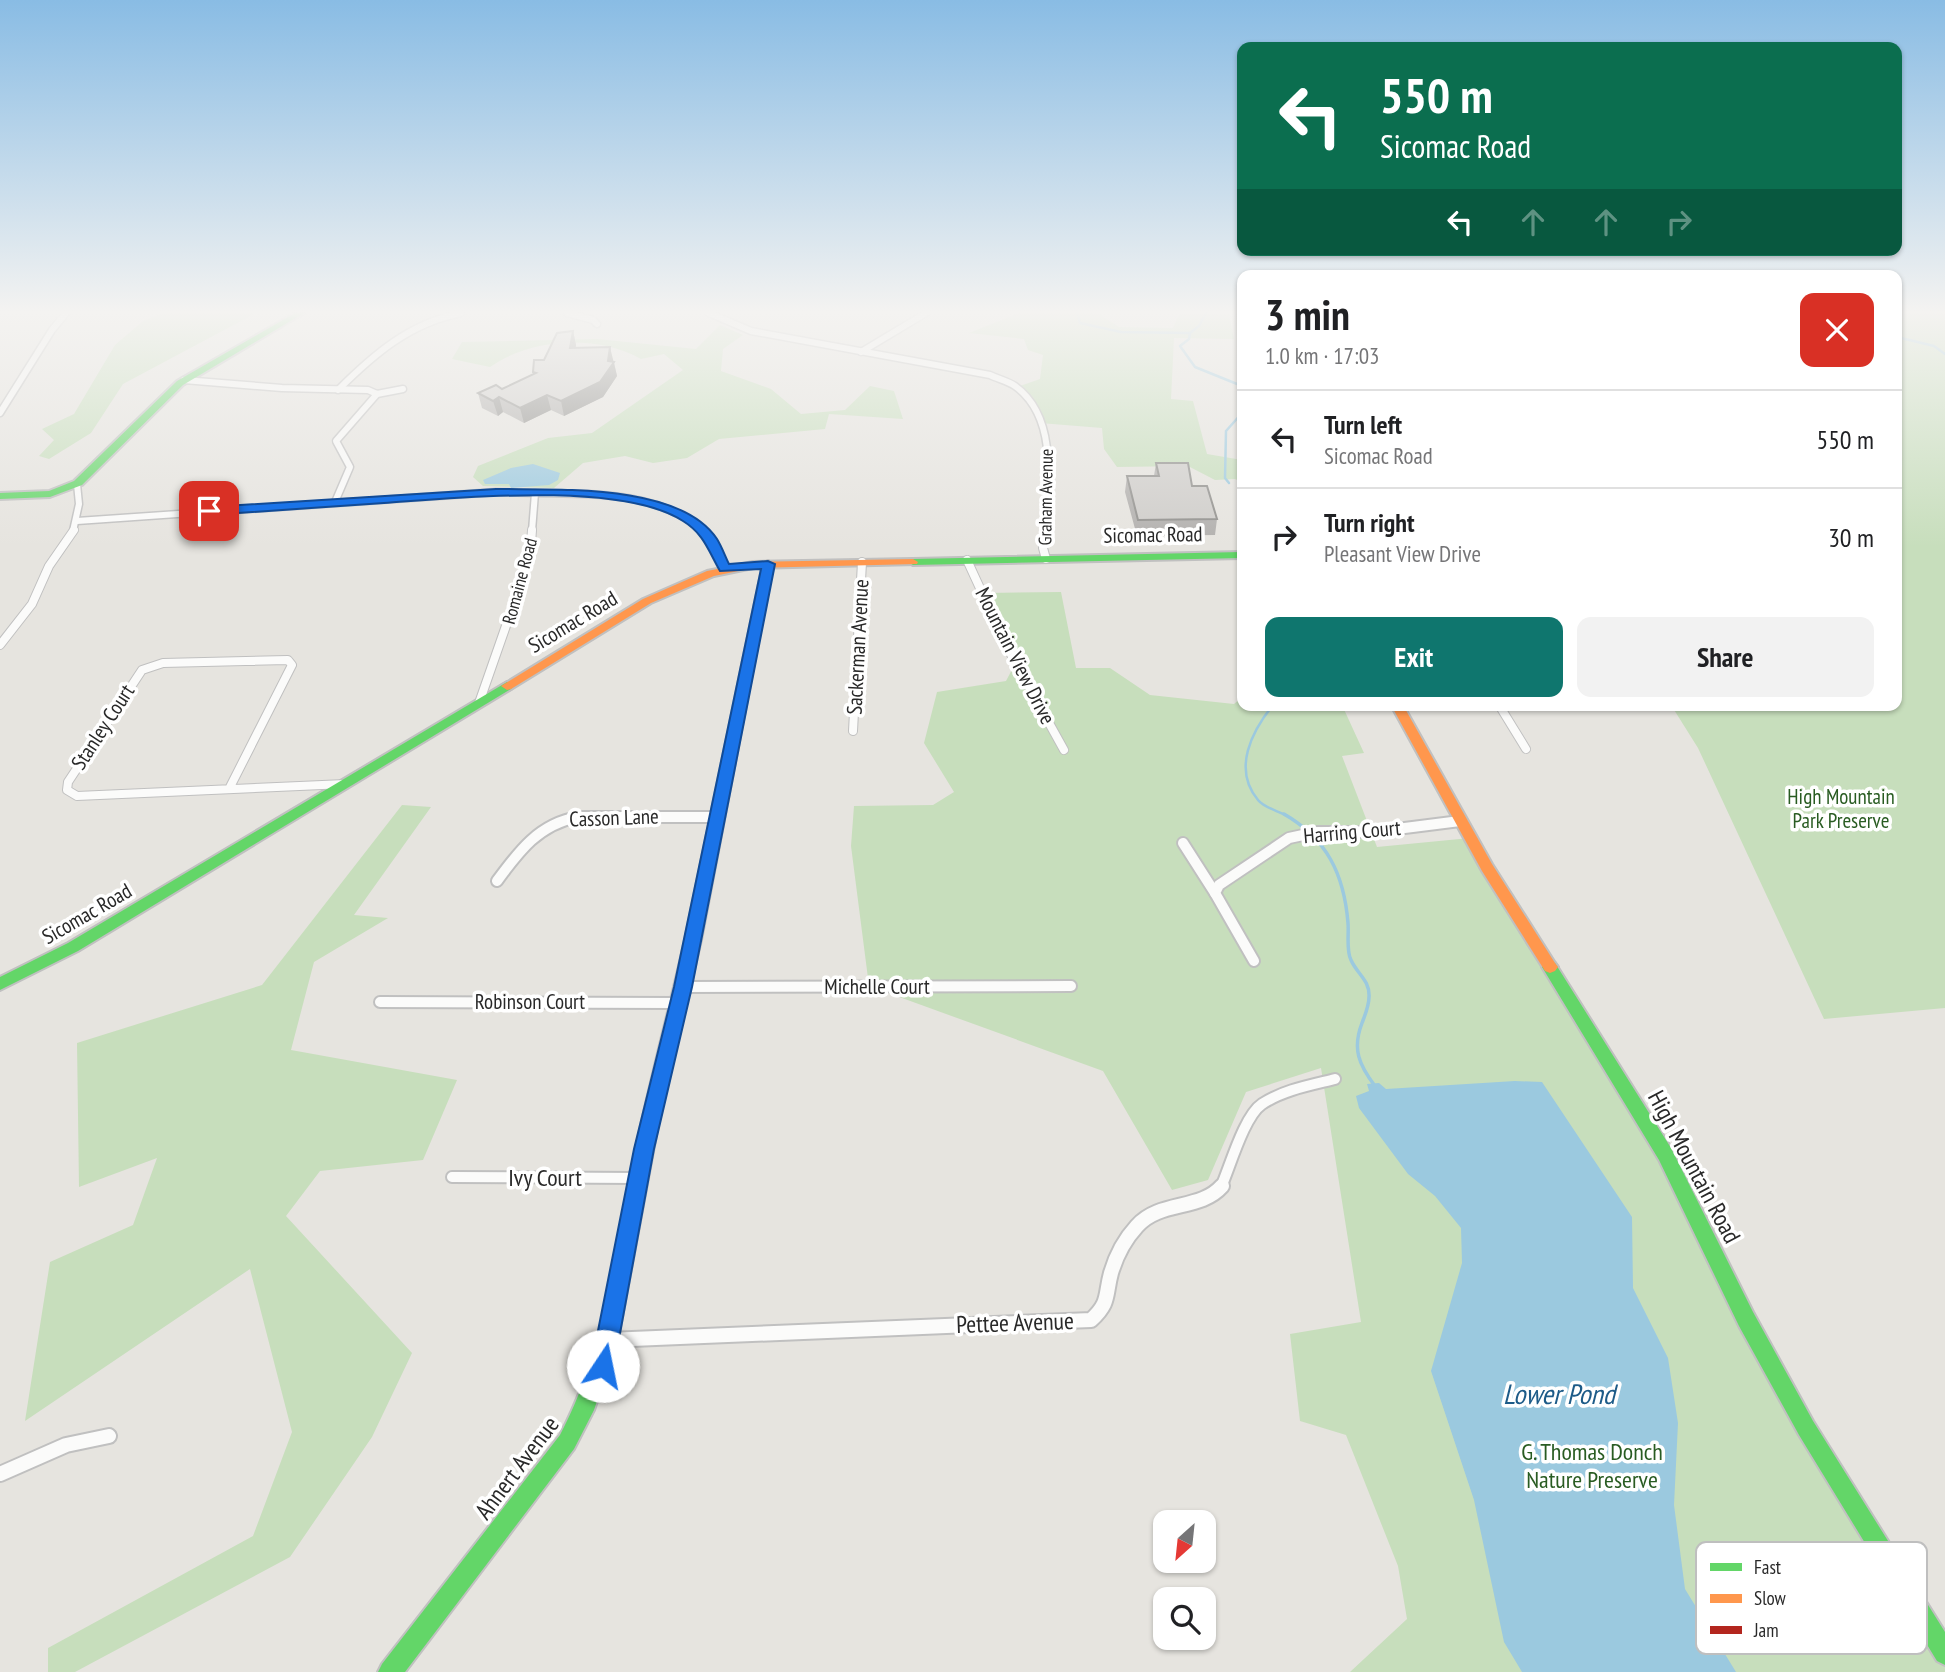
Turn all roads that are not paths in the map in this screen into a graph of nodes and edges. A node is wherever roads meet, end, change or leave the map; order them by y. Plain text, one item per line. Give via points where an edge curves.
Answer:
1 (14, 391) edge
2 (173, 391) edge
3 (370, 391) edge
4 (392, 391) edge
5 (1023, 391) edge
6 (377, 394) junction
7 (0, 413) edge
8 (77, 484) junction
9 (535, 492) junction
10 (0, 496) edge
11 (335, 502) junction
12 (77, 521) junction
13 (1237, 555) edge
14 (1046, 559) junction
15 (967, 560) junction
16 (862, 562) junction
17 (768, 564) junction
18 (725, 568) junction
19 (0, 645) edge
20 (479, 703) junction
21 (1400, 711) edge
22 (1503, 711) edge
23 (853, 731) dead end
24 (1526, 749) dead end
25 (1064, 750) dead end
26 (345, 784) junction
27 (229, 789) junction
28 (716, 817) junction
29 (1460, 821) junction
30 (1183, 843) dead end
31 (497, 881) dead end
32 (1215, 893) junction
33 (1254, 961) dead end
34 (0, 984) edge
35 (1070, 986) dead end
36 (683, 987) junction
37 (380, 1002) dead end
38 (680, 1003) junction
39 (1335, 1079) dead end
40 (452, 1177) dead end
41 (638, 1178) junction
42 (608, 1340) junction
43 (108, 1436) dead end
44 (0, 1474) edge
45 (1876, 1542) edge
46 (1927, 1624) edge
47 (1945, 1653) edge
48 (390, 1672) edge

1 - 7 street
2 - 8 street
3 - 6 street
4 - 6 street
5 - 14 street, Graham Avenue via 1044,426 1048,448
6 - 11 street via 335,441 350,467
8 - 10 street via 49,494
8 - 12 street
9 - 11 street
9 - 18 street via 616,496 666,508 707,533
9 - 20 street, Romaine Road via 530,557
11 - 12 street
12 - 19 street via 48,566 38,594
13 - 14 street, Sicomac Road
14 - 15 street, Sicomac Road
15 - 16 street, Sicomac Road
15 - 25 street, Mountain View Drive via 1008,649
16 - 17 street, Sicomac Road
16 - 23 street, Sackerman Avenue
17 - 18 street, Sicomac Road
17 - 28 street, Ahnert Avenue
18 - 20 street, Sicomac Road via 678,584
20 - 26 street, Sicomac Road
21 - 29 street, High Mountain Road
22 - 24 street
26 - 27 street, Stanley Court
26 - 34 street, Sicomac Road via 73,947
27 - 27 street, Stanley Court via 292,665 288,660 163,663 142,670 67,790 77,796
28 - 31 street, Casson Lane via 561,819 536,832
28 - 36 street, Ahnert Avenue
29 - 32 street, Harring Court via 1289,838 1219,885
29 - 45 street, High Mountain Road via 1646,1121 1746,1319
30 - 32 street
32 - 33 street
35 - 36 street, Michelle Court
36 - 38 street, Ahnert Avenue
37 - 38 street, Robinson Court
38 - 41 street, Ahnert Avenue
39 - 42 street, Pettee Avenue via 1260,1105 1221,1187 1209,1198 1157,1210 1138,1224 1122,1245 1111,1272 1105,1307 1091,1320
40 - 41 street, Ivy Court
41 - 42 street, Ahnert Avenue
42 - 48 street, Ahnert Avenue via 603,1366 567,1442
43 - 44 street via 58,1447
46 - 47 street, High Mountain Road

